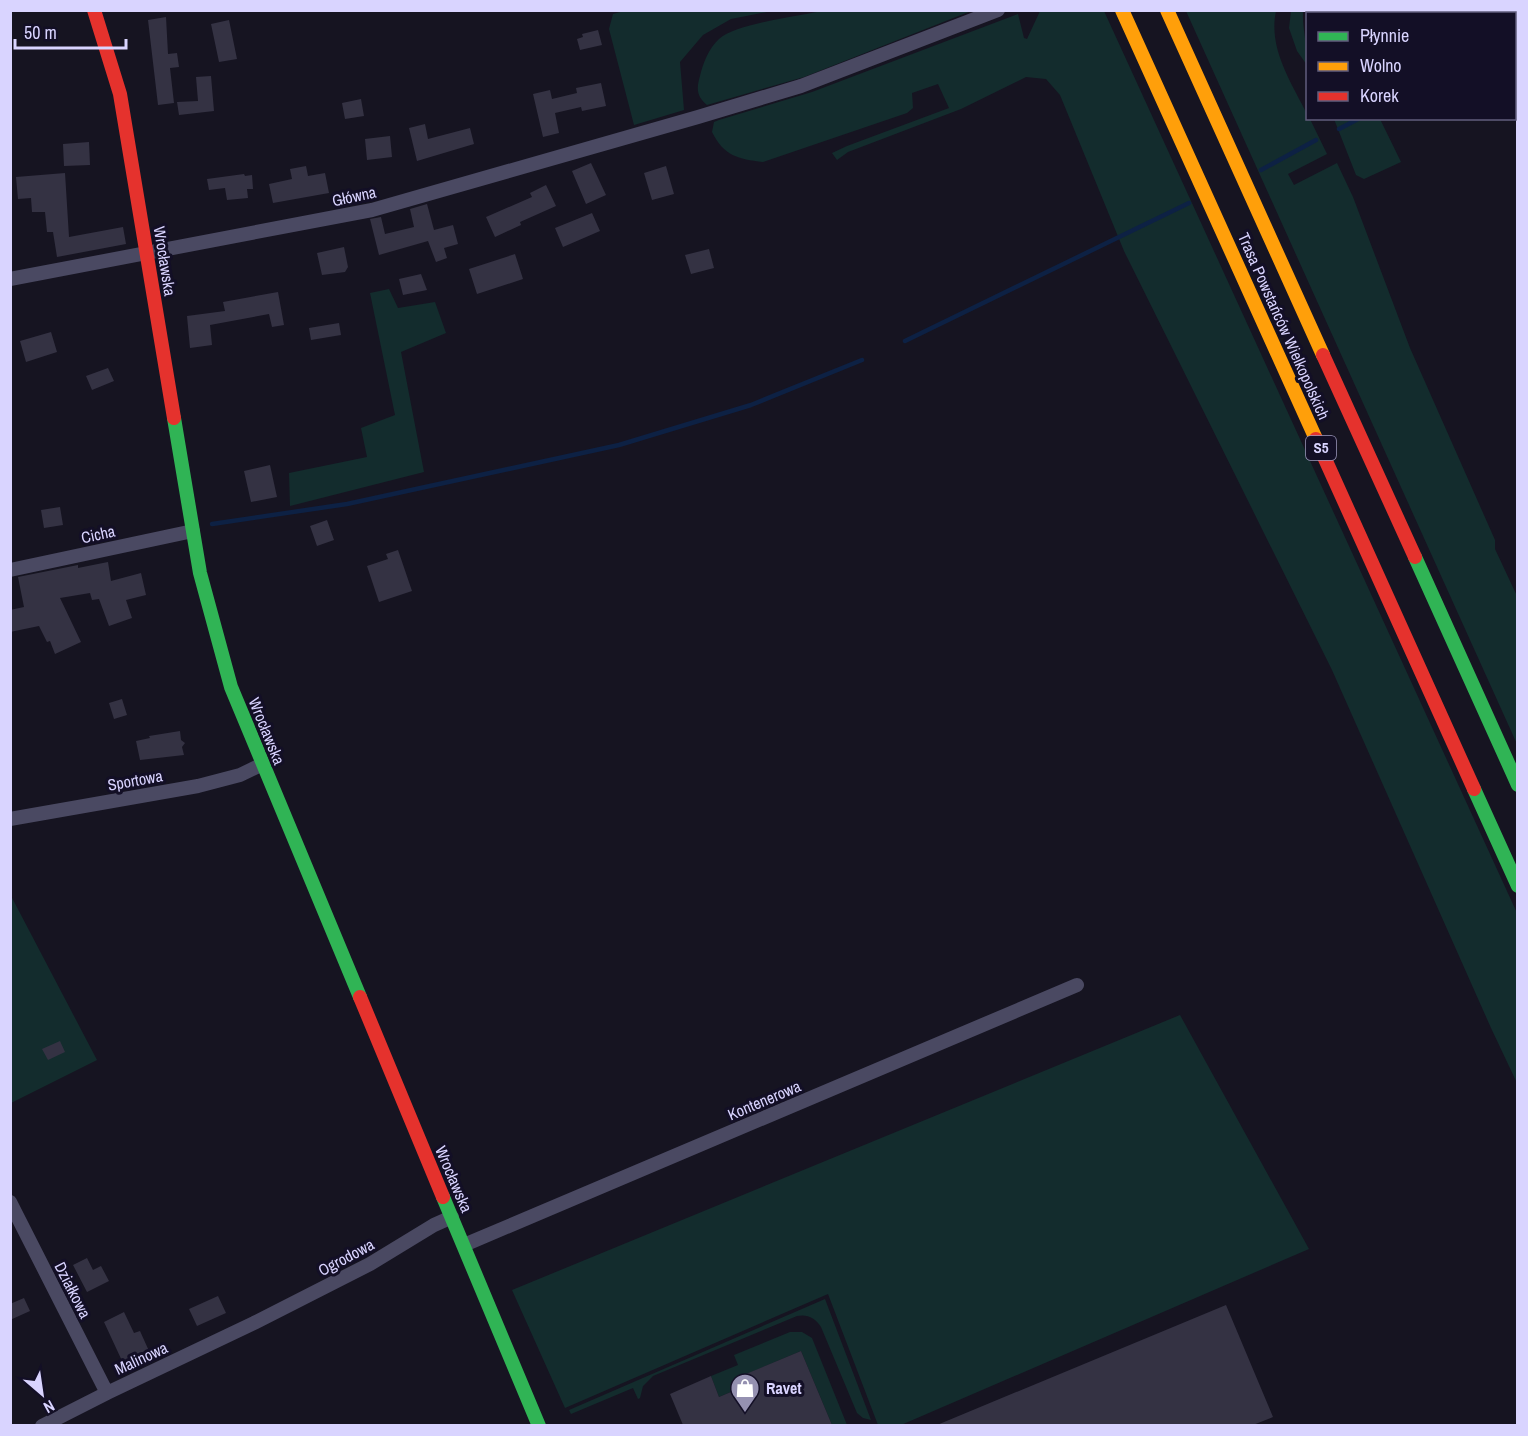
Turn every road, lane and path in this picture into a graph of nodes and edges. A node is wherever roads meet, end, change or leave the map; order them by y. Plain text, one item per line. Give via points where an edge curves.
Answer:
1 (94, 10) edge
2 (998, 10) edge
3 (1122, 10) edge
4 (1167, 10) edge
5 (148, 253) junction
6 (10, 279) edge
7 (193, 531) junction
8 (10, 570) edge
9 (263, 764) junction
10 (1518, 784) edge
11 (10, 819) edge
12 (1518, 886) edge
13 (1077, 985) dead end
14 (10, 1202) edge
15 (452, 1217) junction
16 (464, 1245) junction
17 (254, 1323) joint
18 (107, 1393) junction
19 (42, 1425) edge
20 (539, 1425) edge

1 - 5 main road, Wrocławska via 120,94
2 - 5 street, Główna via 801,86 698,117 372,210
3 - 12 main road, Trasa Powstańców Wielkopolskich / S5
4 - 10 main road, Trasa Powstańców Wielkopolskich / S5
5 - 6 street, Główna
5 - 7 main road, Wrocławska
7 - 8 street, Cicha
7 - 9 main road, Wrocławska via 231,687
9 - 11 street, Sportowa via 240,775 198,786
9 - 15 main road, Wrocławska
13 - 16 street, Kontenerowa
14 - 18 street, Działkowa
15 - 16 main road, Wrocławska
15 - 17 street, Ogrodowa
16 - 20 main road, Wrocławska
17 - 18 street, Malinowa
18 - 19 street, Malinowa

